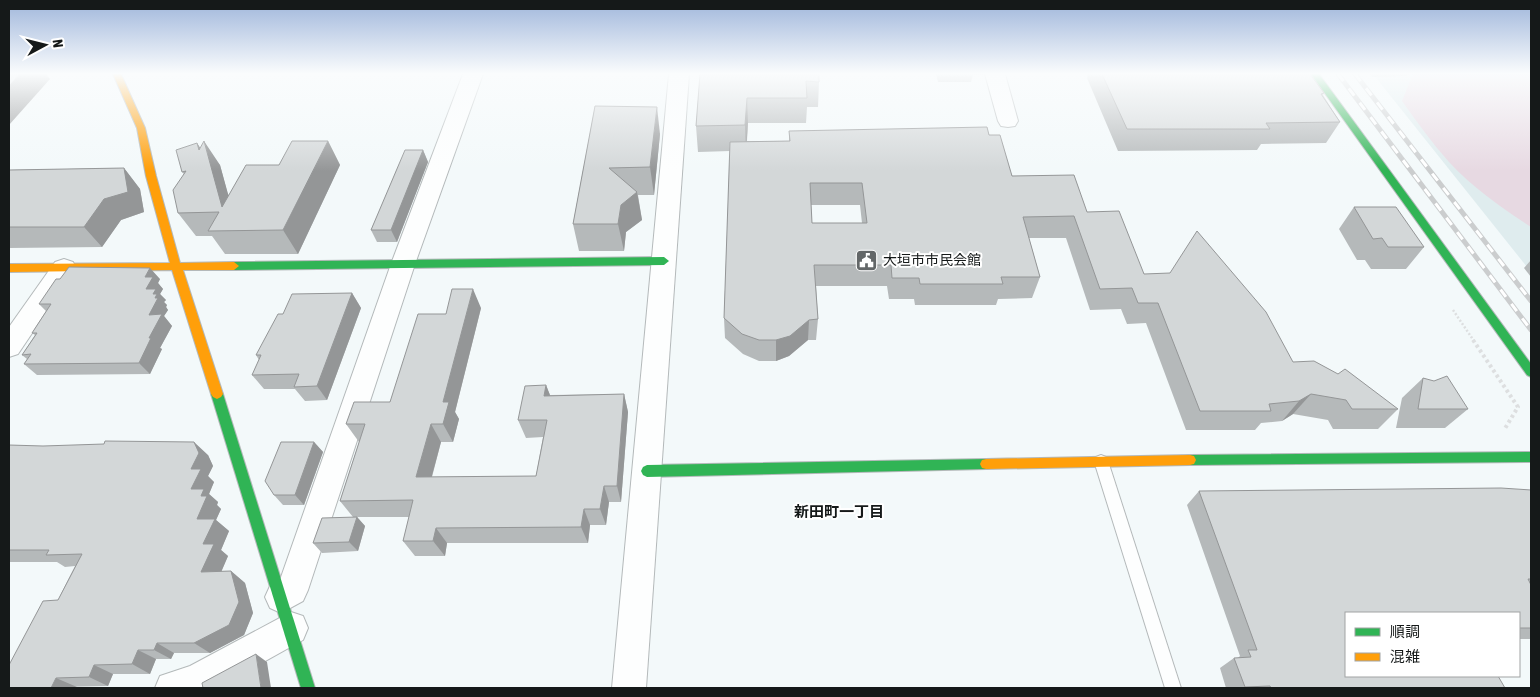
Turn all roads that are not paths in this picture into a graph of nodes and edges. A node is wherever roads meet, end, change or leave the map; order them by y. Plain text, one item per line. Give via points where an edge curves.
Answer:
1 (131, 107) edge
2 (461, 107) edge
3 (676, 107) edge
4 (1004, 107) edge
5 (1339, 107) edge
6 (1008, 121) dead end
7 (664, 261) junction
8 (403, 264) junction
9 (176, 266) junction
10 (9, 268) edge
11 (64, 268) junction
12 (9, 347) edge
13 (1531, 372) edge
14 (1531, 457) edge
15 (1101, 461) junction
16 (647, 471) junction
17 (286, 612) junction
18 (172, 688) edge
19 (308, 688) edge
20 (629, 688) edge
21 (1173, 688) edge

1 - 9 street via 141,128
2 - 8 street
3 - 7 street
4 - 6 street
5 - 13 street
7 - 8 street
7 - 16 street
8 - 9 street
8 - 17 street
9 - 11 street
9 - 17 street
10 - 11 street
11 - 12 street
14 - 15 street
15 - 16 street
15 - 21 lane
16 - 20 street
17 - 18 street via 196,681
17 - 19 street

